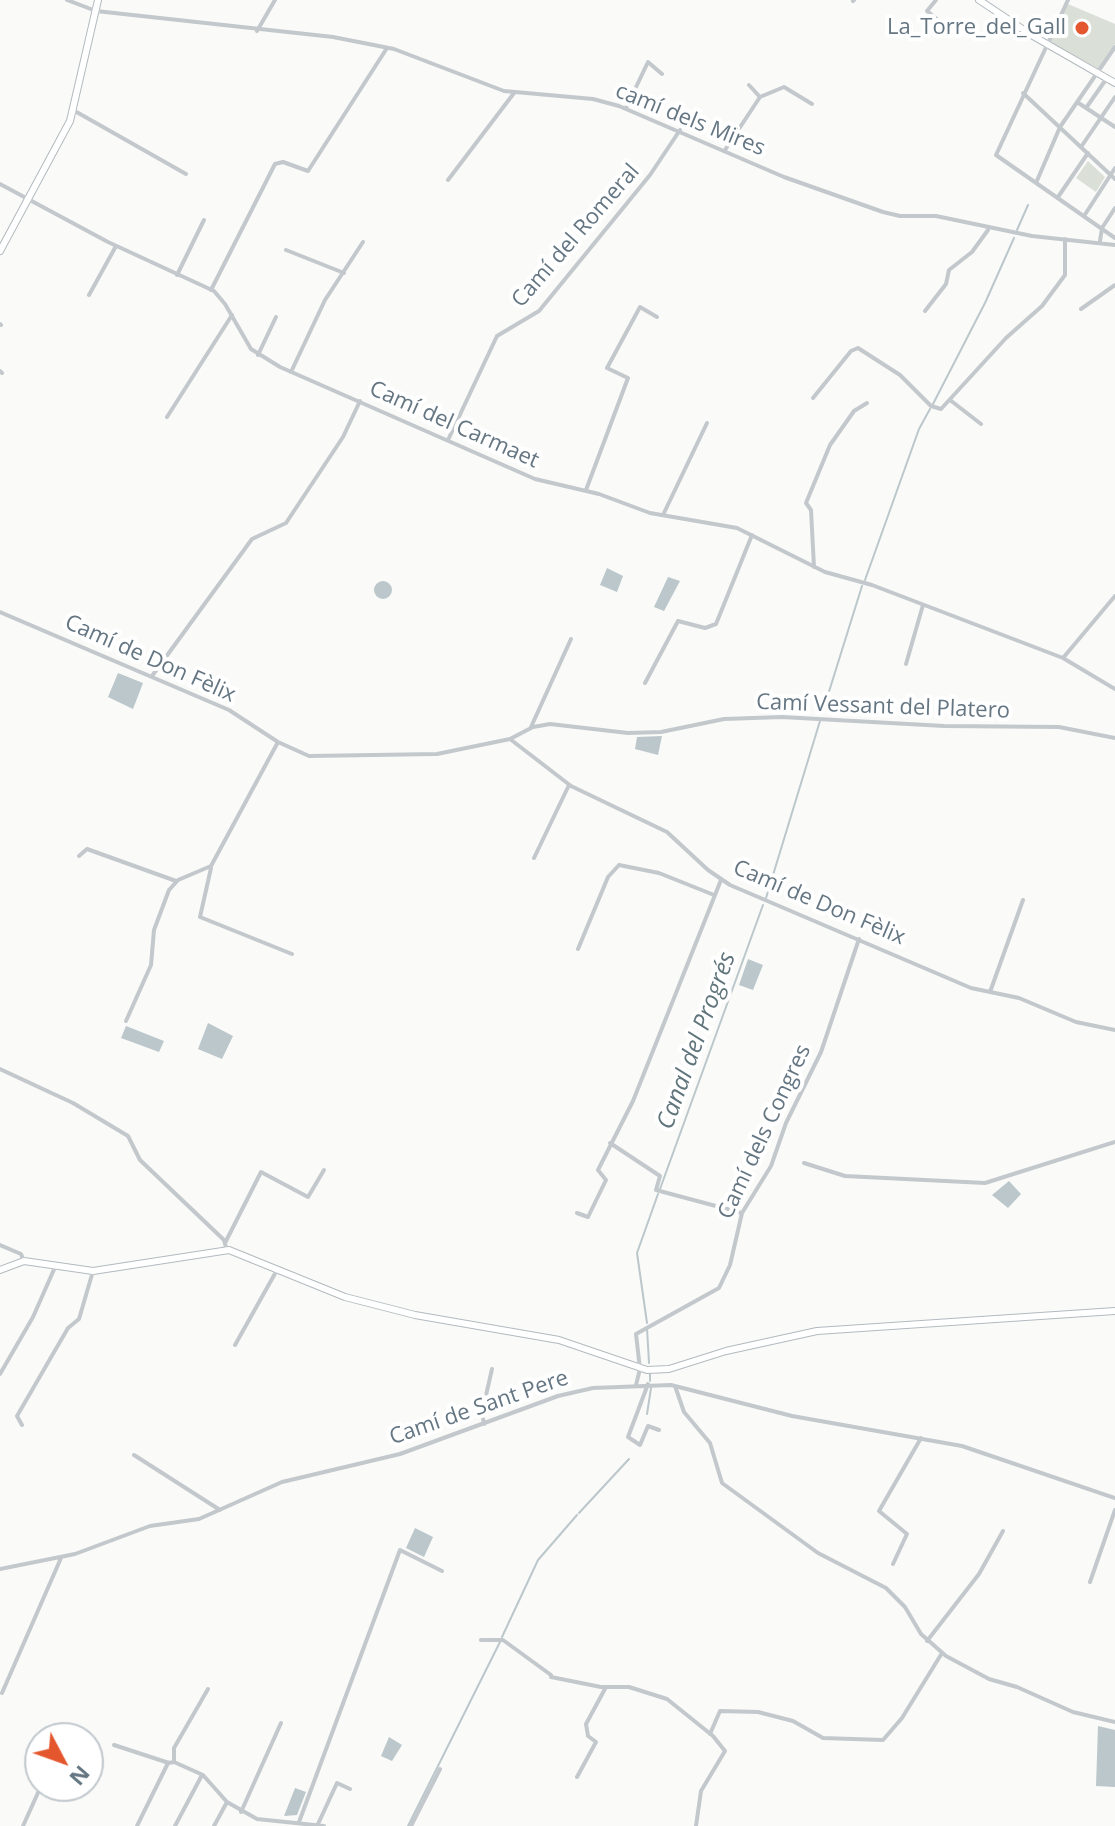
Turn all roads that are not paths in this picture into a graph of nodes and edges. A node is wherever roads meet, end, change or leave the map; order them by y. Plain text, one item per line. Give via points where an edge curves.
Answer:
1 (67, 0) edge
2 (98, 0) edge
3 (275, 0) edge
4 (936, 0) edge
5 (979, 0) edge
6 (1068, 0) edge
7 (96, 11) junction
8 (257, 31) junction
9 (955, 34) dead end
10 (1046, 43) junction
11 (1115, 47) edge
12 (387, 48) junction
13 (1098, 72) junction
14 (662, 74) dead end
15 (1107, 78) junction
16 (1115, 83) edge
17 (749, 85) dead end
18 (1023, 92) junction
19 (514, 93) junction
20 (760, 97) junction
21 (1115, 97) edge
22 (1077, 102) junction
23 (812, 104) dead end
24 (1086, 108) junction
25 (626, 109) junction
26 (73, 110) junction
27 (1100, 117) junction
28 (1060, 127) junction
29 (1115, 127) edge
30 (680, 130) junction
31 (1081, 147) junction
32 (725, 150) junction
33 (1088, 153) junction
34 (1115, 168) edge
35 (186, 174) dead end
36 (1113, 177) edge
37 (448, 180) dead end
38 (1036, 183) junction
39 (0, 184) edge
40 (1058, 198) junction
41 (29, 200) junction
42 (1115, 208) edge
43 (1084, 216) junction
44 (204, 220) dead end
45 (1102, 228) junction
46 (989, 229) junction
47 (1115, 238) edge
48 (1065, 239) junction
49 (363, 242) dead end
50 (1100, 242) junction
51 (1115, 245) edge
52 (116, 246) junction
53 (286, 250) dead end
54 (0, 251) edge
55 (344, 273) junction
56 (177, 275) junction
57 (1115, 285) edge
58 (211, 290) junction
59 (89, 295) dead end
60 (1081, 309) dead end
61 (925, 311) dead end
62 (232, 315) junction
63 (276, 317) dead end
64 (657, 317) dead end
65 (258, 355) junction
66 (291, 372) junction
67 (813, 398) dead end
68 (950, 400) junction
69 (360, 401) junction
70 (867, 403) dead end
71 (167, 417) dead end
72 (707, 423) dead end
73 (981, 424) dead end
74 (448, 440) junction
75 (586, 490) junction
76 (662, 516) junction
77 (752, 535) junction
78 (814, 567) junction
79 (1115, 596) edge
80 (923, 605) junction
81 (0, 612) edge
82 (571, 639) dead end
83 (1063, 658) junction
84 (906, 664) dead end
85 (152, 676) junction
86 (645, 683) dead end
87 (1115, 689) edge
88 (530, 729) junction
89 (1115, 738) edge
90 (510, 739) junction
91 (278, 742) junction
92 (569, 785) junction
93 (79, 856) dead end
94 (534, 858) dead end
95 (211, 866) junction
96 (722, 879) junction
97 (177, 881) junction
98 (714, 895) junction
99 (1023, 900) dead end
100 (859, 939) junction
101 (578, 949) dead end
102 (292, 954) dead end
103 (990, 992) junction
104 (126, 1021) dead end
105 (1115, 1030) edge
106 (0, 1069) edge
107 (1115, 1142) edge
108 (610, 1143) junction
109 (804, 1163) dead end
110 (324, 1170) dead end
111 (577, 1213) dead end
112 (742, 1213) junction
113 (0, 1245) edge
114 (226, 1247) junction
115 (24, 1261) junction
116 (56, 1265) junction
117 (277, 1268) junction
118 (0, 1270) edge
119 (93, 1271) junction
120 (1115, 1311) edge
121 (235, 1345) dead end
122 (492, 1369) dead end
123 (640, 1369) junction
124 (0, 1374) edge
125 (648, 1384) junction
126 (635, 1385) junction
127 (675, 1386) junction
128 (484, 1424) junction
129 (22, 1425) dead end
130 (659, 1430) dead end
131 (921, 1438) junction
132 (134, 1455) dead end
133 (1115, 1498) edge
134 (220, 1510) junction
135 (1115, 1510) edge
136 (1003, 1531) dead end
137 (61, 1558) junction
138 (893, 1564) dead end
139 (0, 1569) edge
140 (442, 1571) dead end
141 (1090, 1582) dead end
142 (481, 1640) dead end
143 (927, 1641) junction
144 (942, 1653) junction
145 (606, 1687) junction
146 (208, 1689) dead end
147 (2, 1693) edge
148 (1115, 1722) edge
149 (281, 1723) dead end
150 (710, 1734) junction
151 (114, 1745) dead end
152 (171, 1763) junction
153 (440, 1769) dead end
154 (203, 1775) junction
155 (577, 1777) dead end
156 (350, 1789) dead end
157 (34, 1802) edge
158 (227, 1802) junction
159 (241, 1812) junction
160 (257, 1819) junction
161 (299, 1822) junction
162 (306, 1824) edge
163 (321, 1825) edge
164 (23, 1826) edge
165 (137, 1826) edge
166 (175, 1826) edge
167 (214, 1826) edge
168 (253, 1826) edge
169 (411, 1826) edge
170 (696, 1826) edge

1 - 7 street, camí dels Mires
2 - 7 main road
3 - 8 street
4 - 9 street via 927,11
5 - 10 main road
6 - 10 street
7 - 8 street, camí dels Mires
7 - 26 main road
8 - 12 street, camí dels Mires
10 - 13 main road
10 - 18 street
11 - 13 street
12 - 19 street, camí dels Mires
12 - 58 street via 308,171 275,164
13 - 15 main road
13 - 22 street
14 - 25 street via 648,62
15 - 16 main road
15 - 24 street
17 - 20 street
18 - 28 street
18 - 38 street via 996,155
19 - 25 street, camí dels Mires via 593,99
19 - 37 street
20 - 23 street via 784,87
20 - 32 street
21 - 27 street
22 - 24 street
22 - 28 street
24 - 27 street
25 - 30 street, camí dels Mires
26 - 35 street
26 - 41 main road
27 - 29 street
27 - 31 street
28 - 31 street
28 - 38 street
30 - 32 street, camí dels Mires
30 - 74 street, Camí del Romeral via 539,311 497,336
31 - 33 street
32 - 46 street, camí dels Mires via 870,209 936,216
33 - 36 street
33 - 40 street
34 - 36 street
36 - 43 street
38 - 40 street
39 - 41 street, Camí del Carmaet
40 - 43 street
41 - 52 street, Camí del Carmaet
41 - 54 main road
42 - 45 street
43 - 45 street
44 - 56 street
45 - 47 street
45 - 50 street
46 - 48 street, camí dels Mires
46 - 61 street via 949,270 946,284
48 - 50 street, camí dels Mires
48 - 68 street via 1065,275 1042,306
49 - 55 street
50 - 51 street, camí dels Mires
52 - 56 street, Camí del Carmaet
52 - 59 street
53 - 55 street
55 - 66 street via 325,300
56 - 58 street, Camí del Carmaet
57 - 60 street
58 - 62 street, Camí del Carmaet
62 - 65 street, Camí del Carmaet
62 - 71 street
63 - 65 street
64 - 75 street via 640,307 607,368 628,378
65 - 66 street, Camí del Carmaet
66 - 69 street, Camí del Carmaet
67 - 68 street via 858,348 900,375 937,410
68 - 73 street
69 - 74 street, Camí del Carmaet
69 - 85 street via 343,437 286,523 252,539
70 - 78 street via 837,433 806,503 811,510
72 - 76 street
74 - 75 street, Camí del Carmaet via 518,474
75 - 76 street, Camí del Carmaet
76 - 77 street, Camí del Carmaet via 704,520
77 - 78 street, Camí del Carmaet
77 - 86 street via 716,624 705,628 678,621
78 - 80 street, Camí del Carmaet
79 - 83 street
80 - 83 street, Camí del Carmaet
80 - 84 street
81 - 85 street, Camí de Don Fèlix
82 - 88 street
83 - 87 street, Camí del Carmaet
85 - 91 street, Camí de Don Fèlix via 229,710
88 - 89 street, Camí Vessant del Platero via 550,724 661,732 724,719 820,717 1059,727
88 - 90 street, Camí Vessant del Platero
90 - 91 street, Camí de Don Fèlix via 437,754 350,757 309,756
90 - 92 street, Camí de Don Fèlix
91 - 95 street
92 - 94 street
92 - 96 street, Camí de Don Fèlix via 667,832
93 - 97 street via 87,849
95 - 97 street
95 - 102 street via 200,917
96 - 98 street
96 - 100 street, Camí de Don Fèlix
97 - 104 street via 164,901 154,930 151,965
98 - 101 street via 659,873 619,865 608,877
98 - 108 street via 633,1101
99 - 103 street
100 - 103 street, Camí de Don Fèlix
100 - 112 street, Camí dels Congres via 821,1052 771,1166
103 - 105 street, Camí de Don Fèlix
106 - 114 street via 128,1136 140,1160
107 - 109 street via 985,1183 845,1176
108 - 111 street via 598,1170 606,1180 588,1217
108 - 112 street via 660,1176 656,1190
110 - 114 street via 308,1197 261,1172
112 - 123 street, Camí dels Congres via 719,1288 636,1334
113 - 115 street via 21,1254
114 - 117 main road
114 - 119 main road
115 - 116 main road
115 - 118 main road
116 - 119 main road
116 - 124 street
117 - 121 street
117 - 123 main road via 345,1297 559,1340
119 - 129 street via 79,1319 68,1328 17,1416
120 - 123 main road via 817,1331 669,1369
122 - 128 street
123 - 126 street, Camí dels Congres
125 - 126 street, Camí de Sant Pere
125 - 127 street, Camí de Sant Pere
125 - 130 street via 628,1437 640,1445 648,1426
126 - 128 street, Camí de Sant Pere via 577,1390
127 - 131 street, Camí de Sant Pere via 792,1416
127 - 143 street via 684,1412 710,1443 722,1483 818,1553 886,1588
128 - 134 street, Camí de Sant Pere via 339,1471 282,1482
131 - 133 street, Camí de Sant Pere via 983,1451
131 - 138 street via 879,1511 907,1534
132 - 134 street
134 - 137 street, Camí de Sant Pere via 199,1519 150,1526
135 - 141 street
136 - 143 street via 979,1574
137 - 139 street, Camí de Sant Pere
137 - 147 street
140 - 161 street via 400,1550
142 - 145 street via 503,1640 551,1676
143 - 144 street
144 - 148 street via 973,1673 1073,1712
144 - 150 street via 883,1740 823,1738 793,1721 758,1712 720,1711
145 - 150 street via 629,1687 667,1699
145 - 155 street via 586,1724 588,1736 596,1742
146 - 152 street via 174,1748
149 - 159 street
150 - 170 street via 725,1751 701,1791
151 - 152 street
152 - 154 street
152 - 165 street
153 - 169 street
154 - 158 street
154 - 166 street
156 - 163 street via 337,1783
157 - 164 street
158 - 159 street
158 - 167 street
159 - 160 street
160 - 161 street
160 - 168 street
161 - 162 street
162 - 163 street

